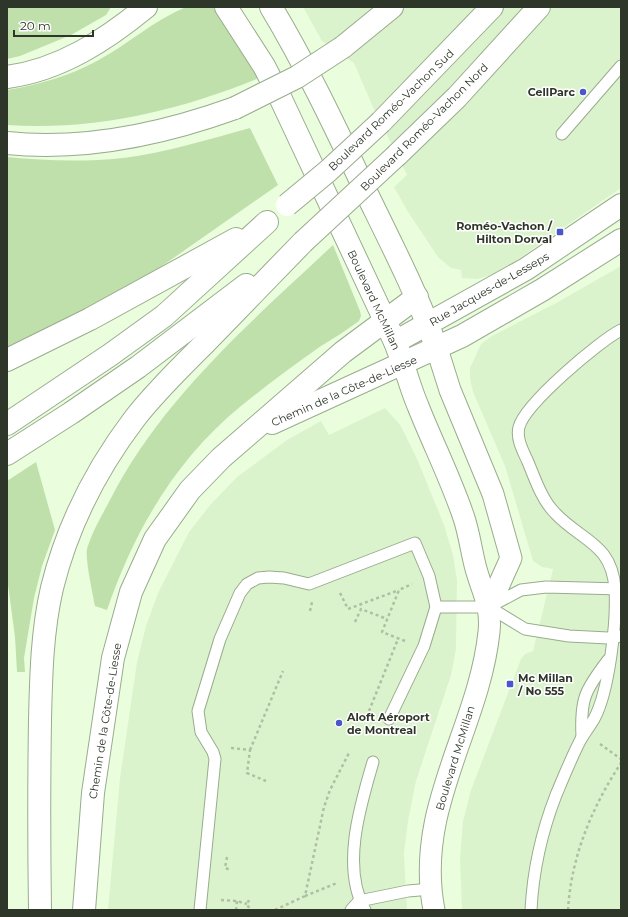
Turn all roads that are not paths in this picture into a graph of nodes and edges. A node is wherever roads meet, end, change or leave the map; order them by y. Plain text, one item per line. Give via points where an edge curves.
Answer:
1 (146, 7) edge
2 (226, 7) edge
3 (271, 7) edge
4 (392, 7) edge
5 (492, 7) edge
6 (539, 7) edge
7 (621, 66) edge
8 (7, 77) edge
9 (562, 134) dead end
10 (7, 143) edge
11 (621, 205) edge
12 (267, 222) junction
13 (621, 240) edge
14 (303, 242) junction
15 (417, 297) junction
16 (385, 320) junction
17 (428, 324) junction
18 (621, 330) edge
19 (395, 342) junction
20 (437, 349) junction
21 (7, 360) edge
22 (403, 363) junction
23 (7, 424) edge
24 (251, 433) junction
25 (7, 454) edge
26 (618, 589) edge
27 (436, 607) junction
28 (489, 607) junction
29 (617, 636) edge
30 (609, 658) junction
31 (389, 719) dead end
32 (582, 738) junction
33 (373, 762) dead end
34 (431, 889) junction
35 (361, 907) edge
36 (40, 910) edge
37 (84, 910) edge
38 (200, 910) edge
39 (351, 910) edge
40 (434, 910) edge
41 (531, 910) edge

1 - 8 main road via 98,43 70,58
2 - 16 main road, Boulevard McMillan via 264,66 279,95
3 - 15 main road, Boulevard McMillan via 326,108
4 - 10 main road, bridge via 344,47 297,77 235,108 184,125 112,140 55,146
5 - 12 main road, Boulevard Roméo-Vachon Sud, bridge via 381,122
6 - 14 main road, Boulevard Roméo-Vachon Nord, bridge via 457,97
7 - 9 lane
11 - 17 main road, Rue Jacques-de-Lesseps via 526,269
12 - 21 main road via 44,344
12 - 23 main road via 164,316
13 - 20 main road via 511,309
14 - 25 main road via 144,362
14 - 36 main road via 158,391 124,433 80,508 59,562 46,616 40,742
15 - 16 main road, Chemin de la Côte-de-Liesse
15 - 17 main road, Boulevard McMillan
16 - 19 main road, Boulevard McMillan
16 - 24 main road, Chemin de la Côte-de-Liesse via 343,352
17 - 19 main road, Rue Jacques-de-Lesseps
17 - 20 main road, Boulevard McMillan
18 - 26 lane via 597,346 537,400 527,411 518,429 518,439 547,503 562,520 598,547 613,572
19 - 22 main road, Boulevard McMillan
20 - 22 main road, Chemin de la Côte-de-Liesse
20 - 28 street, Boulevard McMillan via 450,390 491,489 511,558
22 - 24 main road, Chemin de la Côte-de-Liesse
22 - 28 street, Boulevard McMillan via 417,405 465,518 475,566
24 - 37 main road, Chemin de la Côte-de-Liesse via 211,468 179,504 156,539 131,592 113,658 100,737 88,841
26 - 28 lane via 558,587 521,590
26 - 29 lane
27 - 28 lane
27 - 31 lane via 423,648
27 - 38 lane via 429,576 415,543 309,584 284,578 258,578 247,584 240,593 212,660 198,712 201,732 215,759
28 - 29 lane via 525,629 569,636
28 - 34 street, Boulevard McMillan via 489,631 479,680 438,810 430,858
29 - 30 lane
30 - 32 lane via 605,687 595,718
30 - 32 lane via 591,683 581,710
32 - 41 lane via 556,794 547,821 534,875
33 - 35 lane via 362,806 354,856 354,880
34 - 35 lane via 408,890
34 - 40 street, Boulevard McMillan
35 - 39 lane

